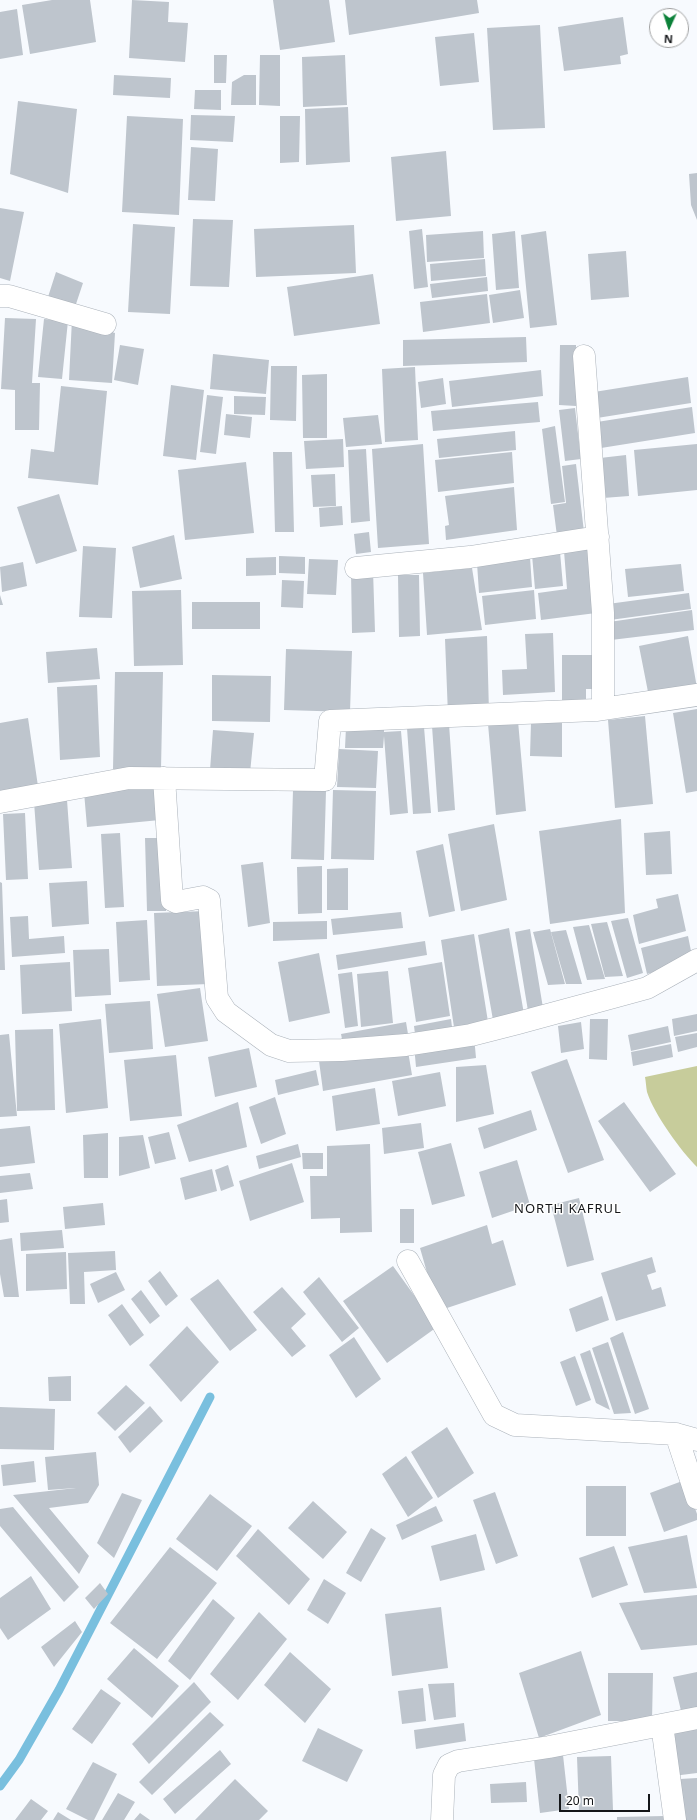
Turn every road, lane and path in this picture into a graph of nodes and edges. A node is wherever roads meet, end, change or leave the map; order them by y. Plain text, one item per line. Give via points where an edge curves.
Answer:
1 (0, 296) edge
2 (106, 324) dead end
3 (584, 356) dead end
4 (598, 537) junction
5 (356, 568) dead end
6 (697, 696) edge
7 (604, 709) junction
8 (164, 778) junction
9 (0, 802) edge
10 (697, 960) edge
11 (408, 1261) dead end
12 (676, 1434) junction
13 (697, 1440) edge
14 (697, 1498) edge
15 (697, 1718) edge
16 (662, 1725) junction
17 (442, 1820) edge
18 (675, 1820) edge

1 - 2 street via 9,296
3 - 4 street
4 - 5 street via 470,557
4 - 7 street via 603,613
6 - 7 street
7 - 8 street via 330,721 325,780
8 - 9 street via 129,778
8 - 10 street via 172,900 176,902 203,897 209,900 217,998 226,1012 271,1046 289,1051 342,1050 406,1045 471,1035 647,988
11 - 12 street via 494,1415 515,1425
12 - 13 street
12 - 14 street
15 - 16 street
16 - 17 street via 449,1765 444,1775
16 - 18 street

